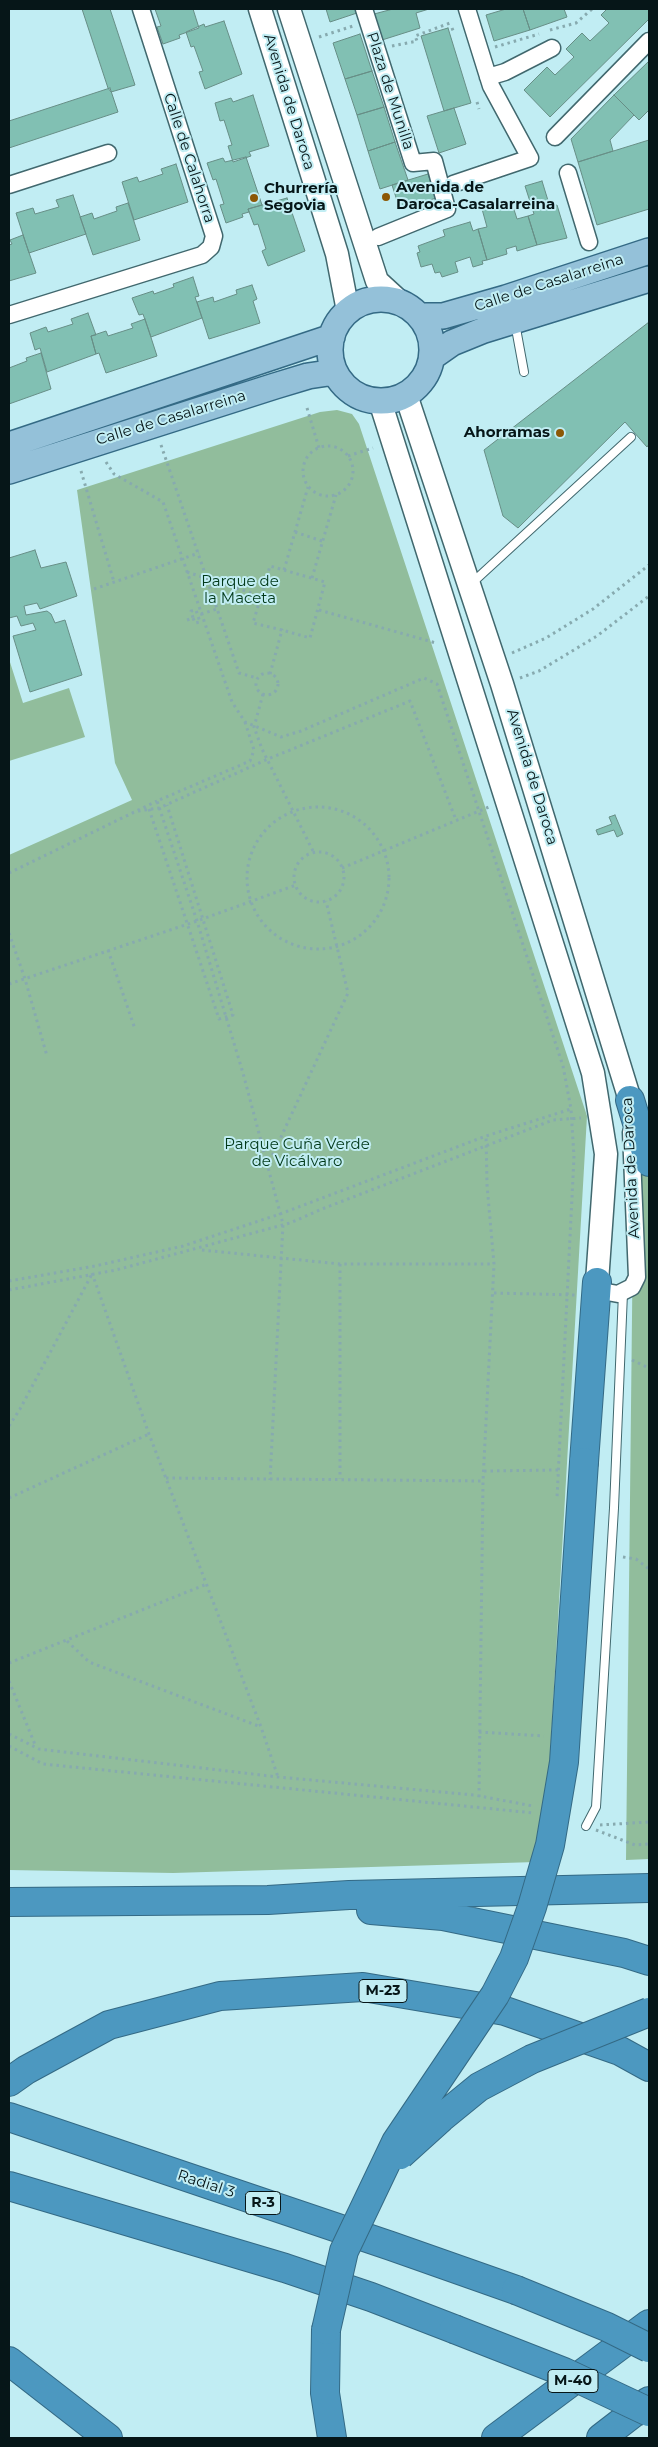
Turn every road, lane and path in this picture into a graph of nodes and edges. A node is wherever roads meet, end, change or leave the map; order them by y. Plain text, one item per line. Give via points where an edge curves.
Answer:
1 (140, 9) edge
2 (260, 9) edge
3 (289, 9) edge
4 (364, 9) edge
5 (467, 9) edge
6 (450, 23) dead end
7 (358, 25) dead end
8 (452, 28) dead end
9 (454, 33) dead end
10 (315, 39) dead end
11 (649, 41) edge
12 (377, 48) junction
13 (552, 48) dead end
14 (488, 77) junction
15 (477, 102) dead end
16 (479, 108) dead end
17 (555, 137) dead end
18 (108, 153) dead end
19 (568, 173) dead end
20 (453, 184) dead end
21 (9, 185) edge
22 (378, 237) dead end
23 (589, 242) dead end
24 (649, 251) edge
25 (649, 279) edge
26 (410, 309) junction
27 (348, 311) junction
28 (9, 315) edge
29 (515, 322) junction
30 (332, 337) junction
31 (432, 357) junction
32 (335, 372) junction
33 (524, 372) dead end
34 (406, 395) junction
35 (380, 402) junction
36 (308, 408) dead end
37 (631, 437) dead end
38 (9, 445) edge
39 (84, 446) junction
40 (320, 448) junction
41 (373, 448) dead end
42 (164, 451) dead end
43 (348, 456) junction
44 (9, 471) edge
45 (308, 487) junction
46 (336, 495) junction
47 (295, 532) junction
48 (322, 541) junction
49 (199, 554) junction
50 (182, 559) junction
51 (649, 565) edge
52 (284, 570) junction
53 (187, 572) junction
54 (207, 578) junction
55 (312, 578) junction
56 (114, 582) junction
57 (469, 586) junction
58 (94, 589) dead end
59 (261, 596) junction
60 (649, 596) edge
61 (217, 608) junction
62 (319, 610) junction
63 (199, 614) junction
64 (193, 618) junction
65 (187, 620) dead end
66 (282, 630) junction
67 (438, 644) dead end
68 (512, 653) dead end
69 (270, 674) junction
70 (258, 678) junction
71 (519, 678) dead end
72 (262, 694) junction
73 (245, 722) junction
74 (254, 727) junction
75 (268, 759) junction
76 (157, 801) junction
77 (167, 805) junction
78 (492, 806) dead end
79 (159, 808) junction
80 (149, 809) junction
81 (480, 810) junction
82 (138, 811) junction
83 (294, 811) junction
84 (456, 820) junction
85 (383, 850) junction
86 (314, 853) junction
87 (342, 868) junction
88 (9, 874) edge
89 (296, 885) junction
90 (251, 901) junction
91 (326, 901) junction
92 (203, 919) junction
93 (197, 921) junction
94 (187, 924) junction
95 (9, 933) edge
96 (336, 947) junction
97 (108, 949) junction
98 (25, 979) junction
99 (9, 984) edge
100 (226, 1017) junction
101 (136, 1029) dead end
102 (47, 1056) dead end
103 (630, 1100) junction
104 (571, 1109) junction
105 (584, 1118) dead end
106 (572, 1119) junction
107 (486, 1136) junction
108 (486, 1146) junction
109 (649, 1162) edge
110 (266, 1168) junction
111 (280, 1214) junction
112 (283, 1224) junction
113 (199, 1249) junction
114 (281, 1258) junction
115 (340, 1264) junction
116 (494, 1264) junction
117 (92, 1273) junction
118 (9, 1281) edge
119 (586, 1289) junction
120 (9, 1290) edge
121 (494, 1293) junction
122 (623, 1293) junction
123 (567, 1295) junction
124 (622, 1356) junction
125 (649, 1368) edge
126 (9, 1426) edge
127 (149, 1434) junction
128 (484, 1471) junction
129 (166, 1478) junction
130 (340, 1479) junction
131 (270, 1480) junction
132 (483, 1481) junction
133 (9, 1498) edge
134 (611, 1555) junction
135 (649, 1569) edge
136 (207, 1584) junction
137 (67, 1641) junction
138 (9, 1663) edge
139 (9, 1681) edge
140 (261, 1727) junction
141 (480, 1732) junction
142 (9, 1734) edge
143 (544, 1744) dead end
144 (9, 1746) edge
145 (36, 1748) junction
146 (278, 1777) junction
147 (479, 1796) junction
148 (541, 1807) dead end
149 (541, 1814) dead end
150 (586, 1826) joint
151 (649, 1844) edge
152 (649, 1888) edge
153 (268, 1900) junction
154 (9, 1902) edge
155 (649, 1961) edge
156 (649, 2012) edge
157 (649, 2067) edge
158 (9, 2082) edge
159 (9, 2117) edge
160 (9, 2186) edge
161 (371, 2193) junction
162 (649, 2324) edge
163 (649, 2348) edge
164 (9, 2361) edge
165 (649, 2401) edge
166 (649, 2412) edge
167 (108, 2438) edge
168 (332, 2438) edge
169 (496, 2438) edge
170 (601, 2438) edge

1 - 28 street, Calle de Calahorra via 214,236 211,247 202,255
2 - 27 main road, Avenida de Daroca via 337,254
3 - 26 main road, Avenida de Daroca via 377,281
4 - 12 street, Plaza de Munilla
5 - 14 street
6 - 12 path via 416,36 417,41
7 - 10 path
8 - 9 path
11 - 17 street
12 - 22 street, Plaza de Munilla via 413,163 434,161 447,209
13 - 14 street
14 - 20 street via 530,158
15 - 16 path
18 - 21 street
19 - 23 street
24 - 26 main road, Calle de Casalarreina via 443,316
25 - 29 main road, Calle de Casalarreina
26 - 27 main road via 373,300
26 - 31 main road via 428,328
27 - 30 main road
29 - 31 main road, Calle de Casalarreina via 452,343
29 - 33 lane
30 - 32 main road via 331,361
30 - 38 main road, Calle de Casalarreina
31 - 34 main road via 423,379
32 - 35 main road via 353,393
32 - 39 main road, Calle de Casalarreina via 300,378
34 - 35 main road
34 - 57 main road, Avenida de Daroca
35 - 119 main road, Avenida de Daroca via 593,1073 606,1154
36 - 40 path
37 - 57 lane
39 - 44 main road, Calle de Casalarreina
39 - 50 path via 114,474 162,502
39 - 56 path
40 - 43 path via 335,447
40 - 45 path via 307,457 304,464 304,480
41 - 43 path
42 - 49 path
43 - 46 path via 352,478 348,486
45 - 46 path via 321,495
45 - 47 path
46 - 48 path
47 - 48 path
47 - 52 path
48 - 55 path
49 - 50 path
49 - 54 path
50 - 53 path
50 - 56 path
51 - 68 path via 593,609 546,638
52 - 55 path
52 - 59 path via 270,566
53 - 54 path
53 - 63 path
54 - 59 path
54 - 61 path
55 - 62 path via 325,582
56 - 58 path
57 - 103 main road, Avenida de Daroca via 546,821
59 - 66 path via 253,623
60 - 71 path via 597,636 539,671
61 - 63 path
61 - 70 path via 239,673
62 - 66 path via 310,638
62 - 67 path
63 - 64 path via 196,610 191,611
63 - 64 path via 200,622 195,623
63 - 73 path via 232,702
64 - 65 path
66 - 69 path
69 - 70 path
69 - 72 path via 277,681 276,688 272,693
70 - 72 path via 256,687
72 - 74 path
73 - 74 path
73 - 76 path via 254,750 250,761
74 - 75 path
74 - 81 path via 281,736 424,678 437,684
75 - 77 path
75 - 83 path
75 - 84 path via 410,701
76 - 79 path
76 - 82 path
77 - 79 path
77 - 92 path
78 - 81 path
79 - 80 path
79 - 93 path
80 - 82 path
80 - 94 path
81 - 84 path
81 - 104 path via 563,1066
82 - 88 path
83 - 85 path via 329,808 346,813 362,822
83 - 86 path
83 - 90 path via 271,825 254,847 247,874
84 - 85 path
85 - 87 path
85 - 96 path via 389,869 388,890 382,910 371,926 355,939
86 - 87 path via 330,856
86 - 89 path via 306,856 296,869
87 - 91 path via 343,884 333,898
89 - 90 path
89 - 91 path via 311,901
90 - 92 path
90 - 96 path via 259,917 284,941 310,948
91 - 96 path
92 - 93 path
92 - 100 path via 233,1015
93 - 94 path
93 - 100 path
94 - 97 path
94 - 100 path via 219,1019
95 - 98 path
96 - 110 path via 348,993
97 - 98 path
97 - 101 path
98 - 99 path
98 - 102 path
100 - 110 path via 244,1073
103 - 109 highway
103 - 122 street, Avenida de Daroca via 637,1277 632,1287
104 - 106 path
104 - 107 path
105 - 106 path
106 - 108 path via 552,1120
106 - 123 path via 574,1157
107 - 108 path
107 - 111 path
108 - 112 path
108 - 116 path
110 - 111 path
111 - 112 path
111 - 118 path via 183,1246
112 - 113 path
112 - 114 path
113 - 114 path
113 - 117 path
114 - 115 path
114 - 131 path
115 - 116 path
115 - 130 path
116 - 121 path
117 - 120 path
117 - 126 path
117 - 127 path
119 - 122 street
119 - 123 path
119 - 161 highway, bridge via 584,1462 564,1762 550,1845 514,1958 495,1995 396,2142
121 - 123 path
121 - 128 path
122 - 124 lane
123 - 128 path via 558,1470
124 - 125 path
124 - 134 lane
127 - 129 path
127 - 133 path
128 - 132 path
129 - 131 path
129 - 136 path
130 - 131 path
130 - 132 path
132 - 141 path
134 - 135 path via 636,1560
134 - 150 lane via 596,1807
136 - 137 path
136 - 140 path
137 - 138 path
137 - 140 path via 89,1662
139 - 145 path
140 - 146 path
141 - 143 path via 545,1736
141 - 147 path
142 - 145 path
144 - 149 path via 43,1764
145 - 146 path
146 - 147 path
147 - 148 path
150 - 151 path via 635,1845
152 - 153 highway
153 - 154 highway
153 - 155 highway via 442,1916 624,1953
156 - 161 highway, bridge via 532,2058 479,2087 404,2150
157 - 158 highway, M-23 via 620,2051 505,2011 364,1988 220,1996 109,2025
159 - 163 highway, Radial 3 / R-3, bridge via 516,2290
160 - 166 highway, bridge via 372,2297 564,2372
161 - 168 highway, bridge via 344,2251 326,2330 325,2394
162 - 169 highway, M-40
164 - 167 highway
165 - 170 highway

